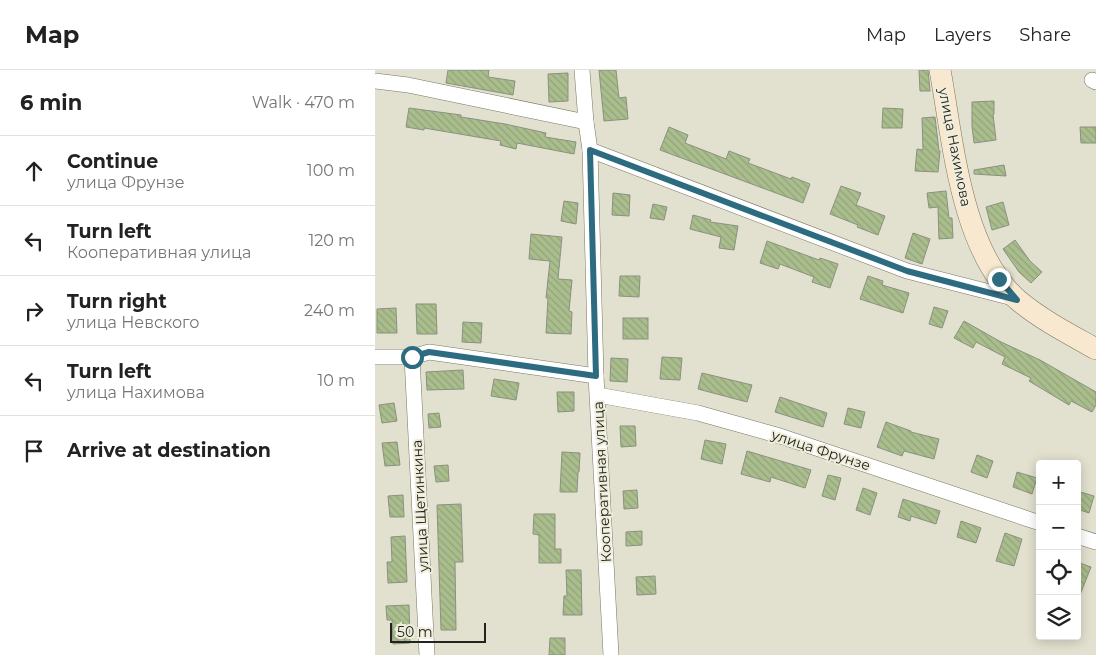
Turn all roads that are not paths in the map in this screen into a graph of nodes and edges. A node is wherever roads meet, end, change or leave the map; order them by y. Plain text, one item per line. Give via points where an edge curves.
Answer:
1 (583, 70) edge
2 (940, 70) edge
3 (375, 81) edge
4 (586, 122) junction
5 (590, 150) junction
6 (1017, 300) junction
7 (1096, 350) edge
8 (412, 357) junction
9 (375, 358) edge
10 (596, 376) junction
11 (598, 395) junction
12 (1036, 522) edge
13 (1081, 537) edge
14 (1096, 542) edge
15 (427, 655) edge
16 (611, 655) edge

1 - 4 street, Кооперативная улица
2 - 6 main road, улица Нахимова via 961,188 973,227 999,279
3 - 4 street
4 - 5 street, Кооперативная улица
5 - 6 street via 907,271
5 - 10 street, Кооперативная улица
6 - 7 main road, улица Нахимова
8 - 9 street
8 - 10 street via 429,352
8 - 15 street, улица Щетинкина
10 - 11 street, Кооперативная улица
11 - 12 street, улица Фрунзе via 698,413 779,436
11 - 16 street, Кооперативная улица
13 - 14 street

